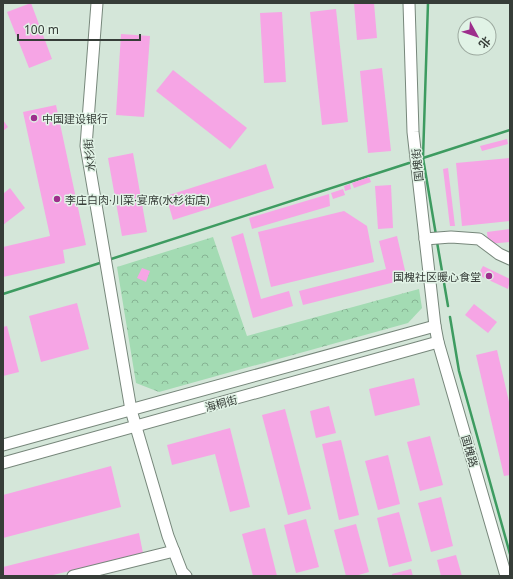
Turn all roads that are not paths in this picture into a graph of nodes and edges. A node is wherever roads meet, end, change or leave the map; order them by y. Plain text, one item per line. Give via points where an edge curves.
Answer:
1 (97, 3) edge
2 (409, 3) edge
3 (433, 238) junction
4 (510, 259) edge
5 (435, 326) junction
6 (438, 342) junction
7 (131, 410) junction
8 (136, 426) junction
9 (3, 445) edge
10 (3, 462) edge
11 (174, 551) junction
12 (73, 576) edge
13 (186, 576) edge
14 (506, 576) edge

1 - 7 street, 水杉街 via 86,146
2 - 3 street, 国槐街 via 413,132
3 - 4 street via 479,239
3 - 5 street, 国槐街
5 - 6 street, 国槐路
5 - 7 street, 海桐街
6 - 8 street, 海桐街
6 - 14 street, 国槐路
7 - 8 street, 水杉街
7 - 9 street, 海桐街
8 - 10 street, 海桐街
8 - 11 street, 水杉街
11 - 12 street
11 - 13 street, 水杉街

